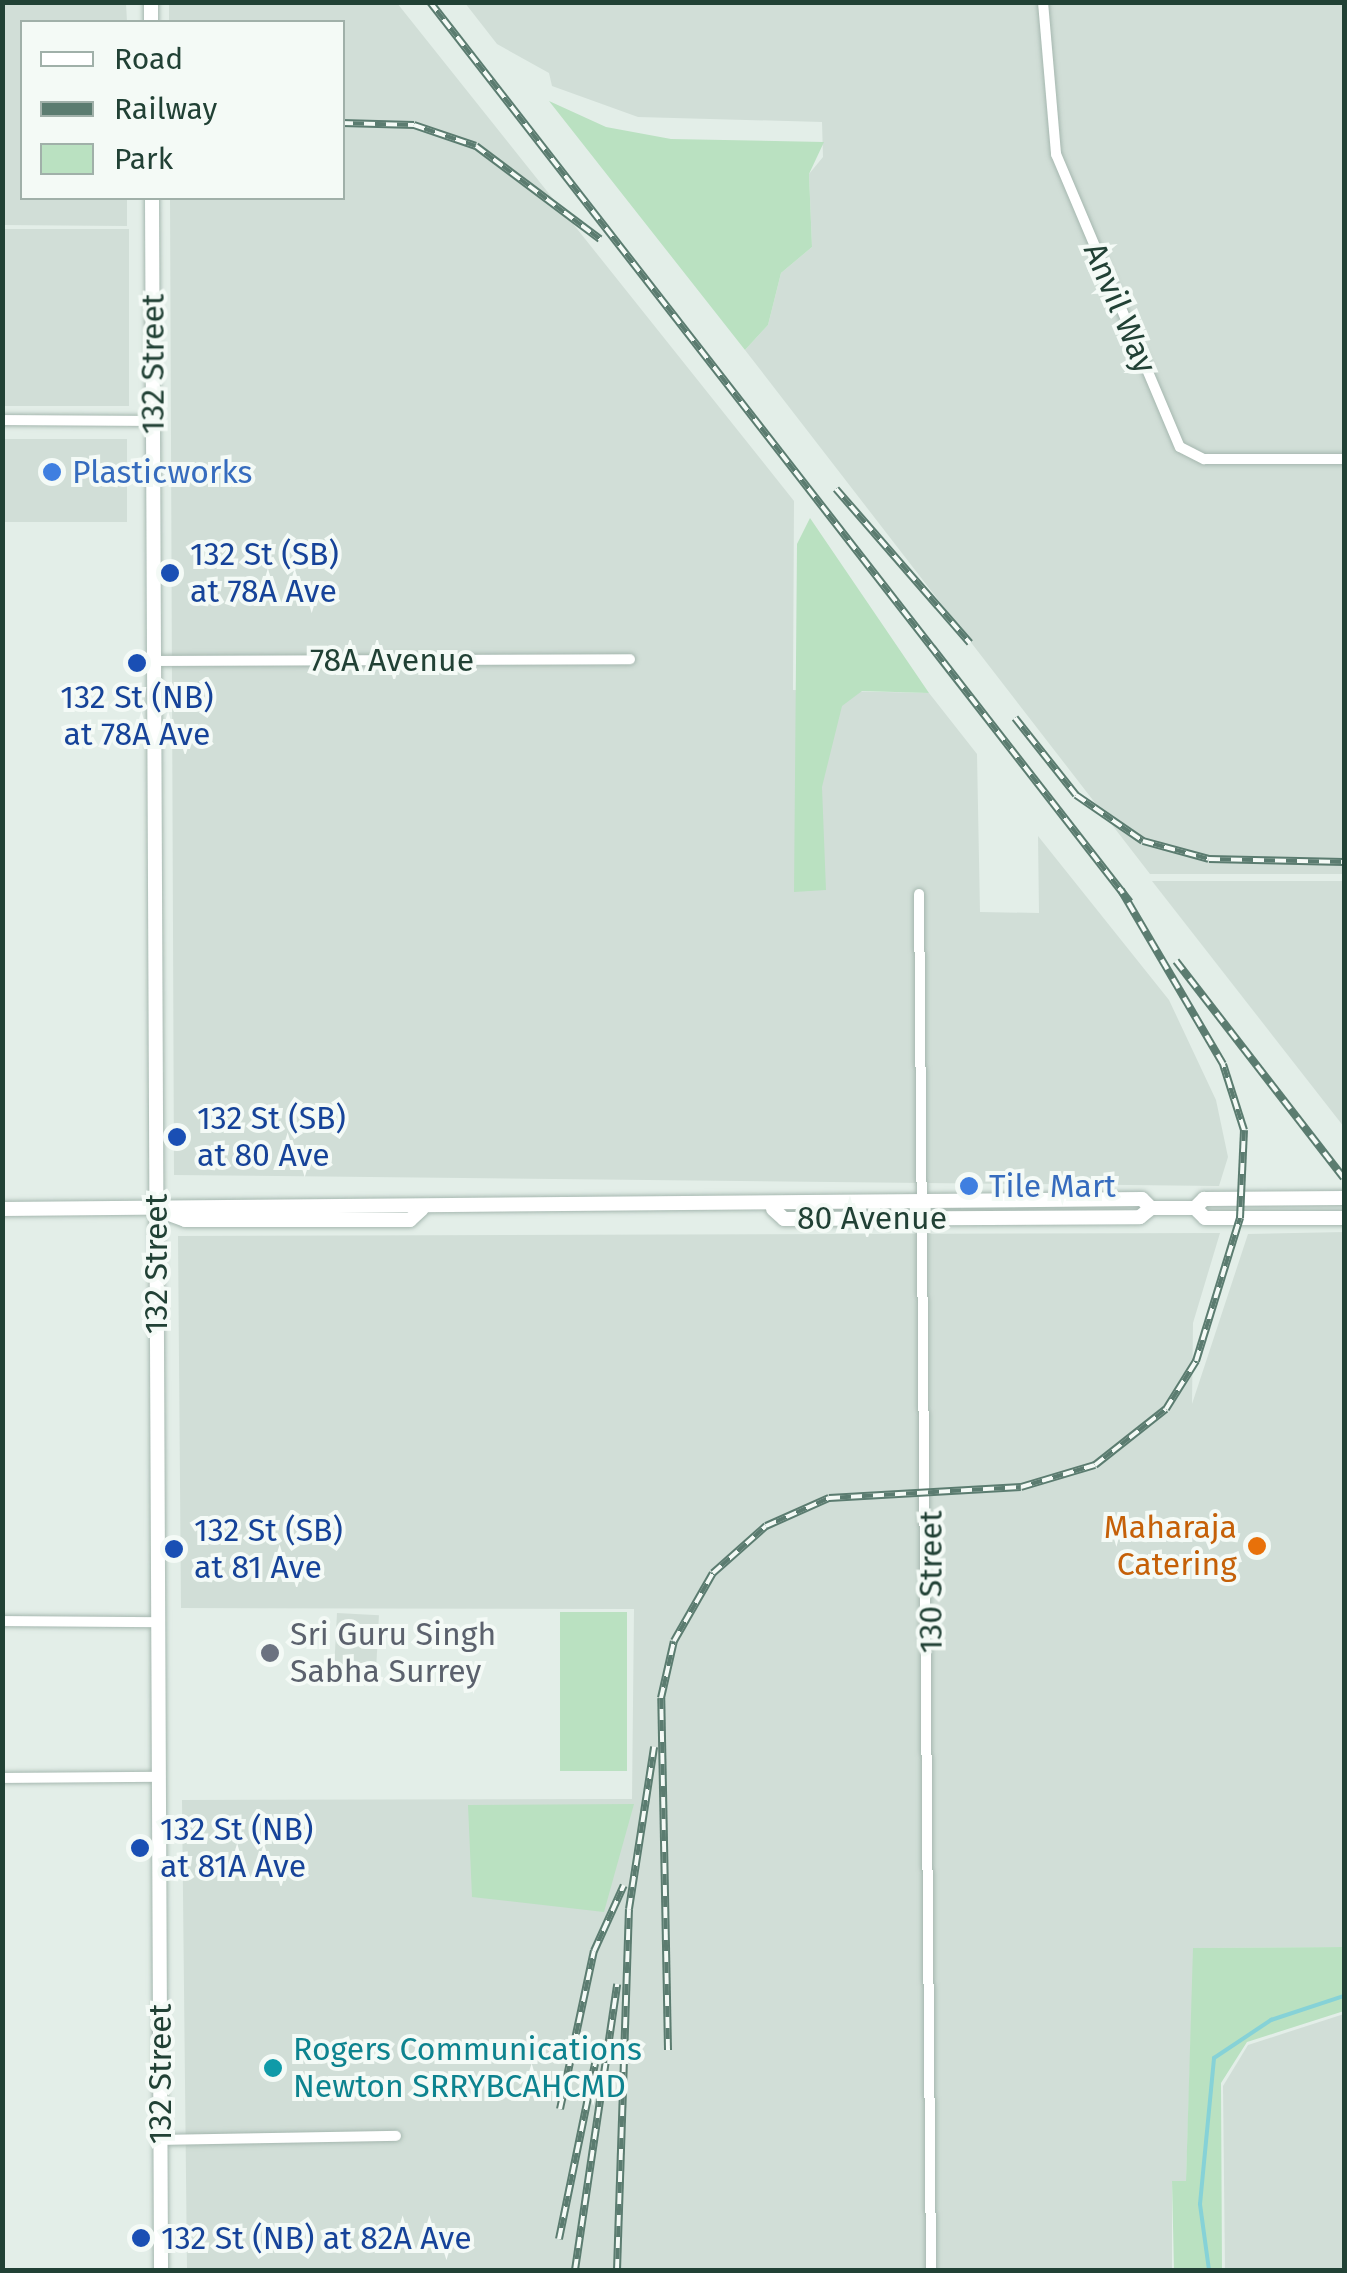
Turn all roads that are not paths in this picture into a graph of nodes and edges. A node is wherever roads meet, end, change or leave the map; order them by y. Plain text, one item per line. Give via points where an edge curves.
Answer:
1 (1044, 2) edge
2 (152, 200) edge
3 (2, 420) edge
4 (153, 421) junction
5 (1344, 459) edge
6 (630, 659) dead end
7 (154, 661) junction
8 (919, 894) dead end
9 (1344, 1198) edge
10 (926, 1201) junction
11 (1152, 1208) junction
12 (1195, 1208) junction
13 (2, 1209) edge
14 (773, 1209) junction
15 (157, 1210) junction
16 (926, 1218) junction
17 (1344, 1218) edge
18 (2, 1621) edge
19 (159, 1622) junction
20 (159, 1777) junction
21 (2, 1778) edge
22 (396, 2136) dead end
23 (161, 2140) junction
24 (161, 2270) edge
25 (932, 2270) edge

1 - 5 street, Anvil Way via 1056,154 1180,447 1204,459
2 - 4 main road, 132 Street
3 - 4 street
4 - 7 main road, 132 Street
6 - 7 street, 78A Avenue
7 - 15 main road, 132 Street
8 - 10 street, 130 Street
9 - 12 main road, 80 Avenue via 1204,1198
10 - 11 main road, 80 Avenue via 1142,1199
10 - 14 main road, 80 Avenue via 778,1202
10 - 16 street, 130 Street
11 - 12 main road, 80 Avenue
11 - 16 main road, 80 Avenue via 1140,1217
12 - 17 main road, 80 Avenue via 1205,1218
13 - 15 main road, 80 Avenue
14 - 15 main road, 80 Avenue via 422,1209 410,1220 204,1220
14 - 16 main road, 80 Avenue via 784,1219
15 - 19 main road, 132 Street
16 - 25 street, 130 Street
18 - 19 street
19 - 20 main road, 132 Street
20 - 21 street
20 - 23 main road, 132 Street
22 - 23 street
23 - 24 main road, 132 Street

